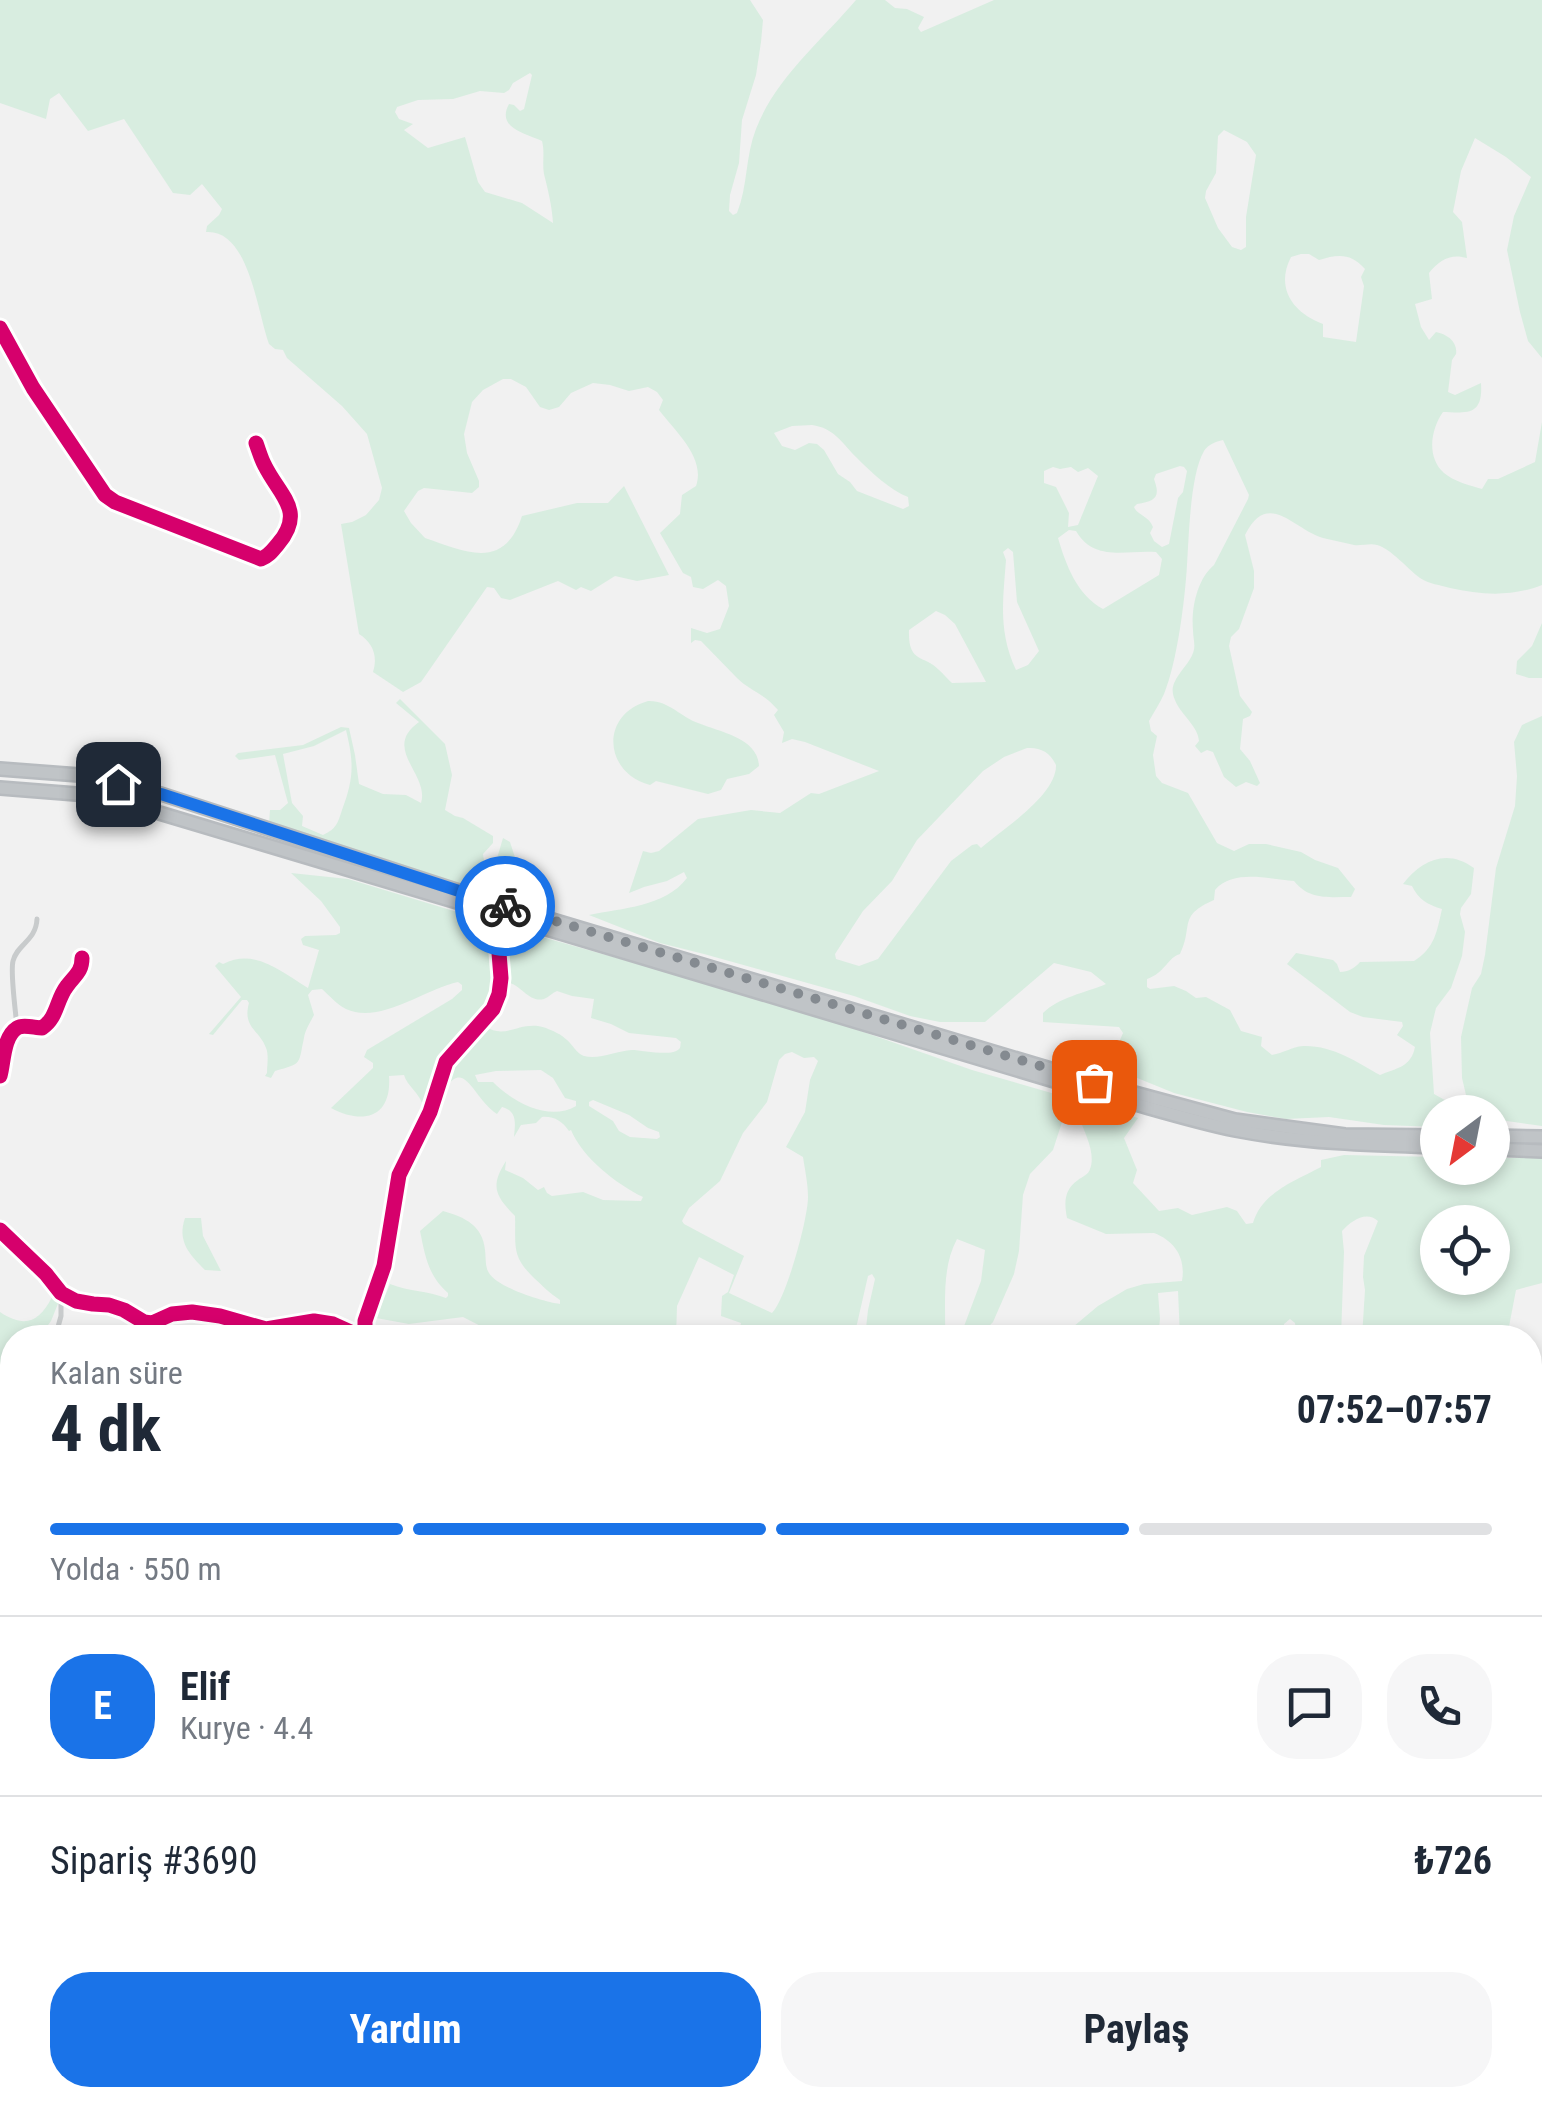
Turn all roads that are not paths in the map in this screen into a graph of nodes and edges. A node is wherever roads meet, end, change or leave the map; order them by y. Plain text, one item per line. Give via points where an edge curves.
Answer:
1 (0, 328) edge
2 (256, 444) dead end
3 (0, 769) edge
4 (0, 788) edge
5 (36, 919) dead end
6 (499, 953) dead end
7 (82, 958) dead end
8 (17, 1028) junction
9 (0, 1076) edge
10 (1420, 1136) edge
11 (1510, 1136) edge
12 (1542, 1137) edge
13 (1420, 1147) edge
14 (1510, 1149) edge
15 (1542, 1150) edge
16 (0, 1230) edge
17 (61, 1293) junction
18 (148, 1324) joint
19 (59, 1325) edge
20 (252, 1325) edge
21 (290, 1325) edge
22 (335, 1325) edge
23 (365, 1325) edge

1 - 2 street via 105,495 260,559 286,535 292,518
3 - 10 highway via 79,775 161,794 498,904 1235,1120 1346,1135
4 - 13 highway via 76,794 156,812 1233,1130
5 - 8 street via 36,930 13,962
6 - 23 street via 493,1009 446,1062 398,1175 384,1266
7 - 8 street via 50,1022
8 - 9 street
11 - 12 highway
14 - 15 highway
16 - 17 street
17 - 18 street via 109,1304
17 - 19 street
18 - 20 street via 192,1312
21 - 22 street

